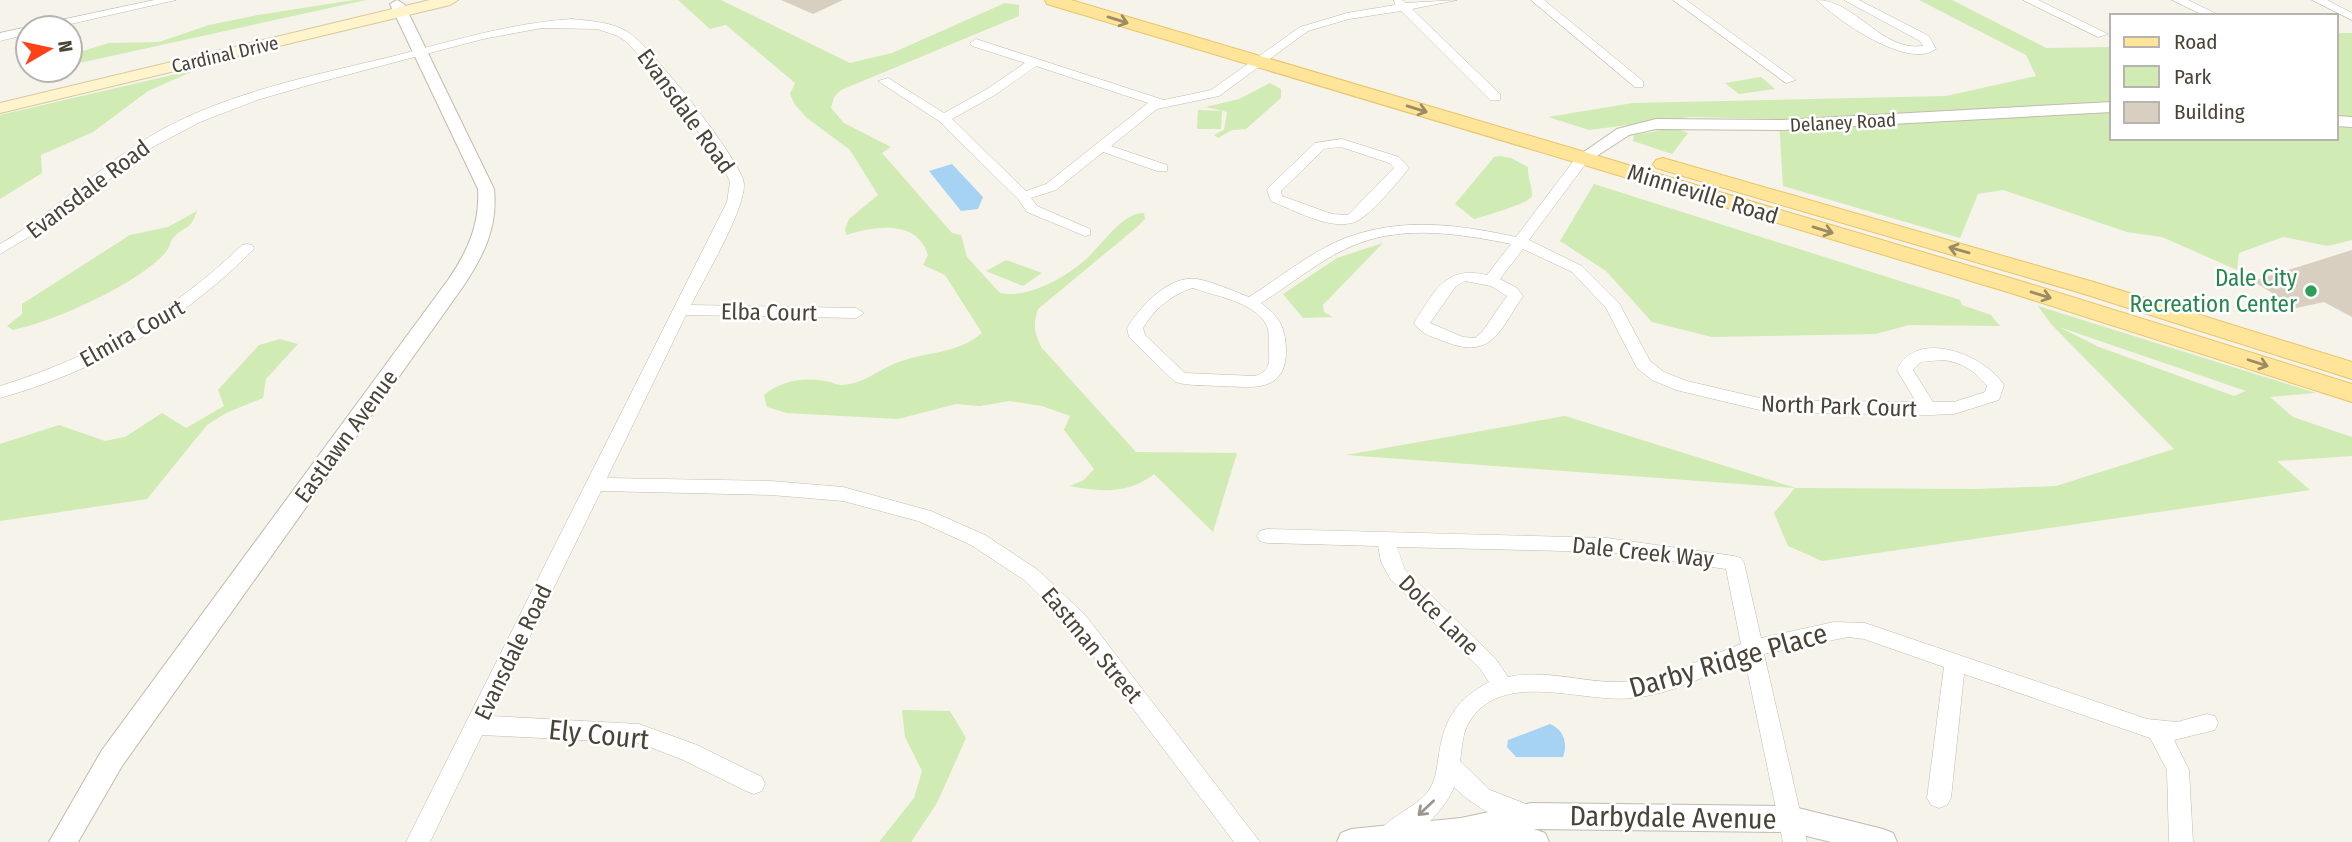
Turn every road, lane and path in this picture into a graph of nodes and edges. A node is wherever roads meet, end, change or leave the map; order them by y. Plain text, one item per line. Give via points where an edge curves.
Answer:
1 (170, 0) edge
2 (450, 0) edge
3 (1053, 0) edge
4 (1106, 0) edge
5 (1451, 0) edge
6 (1537, 0) edge
7 (1679, 0) edge
8 (1823, 0) edge
9 (1850, 0) edge
10 (2029, 0) edge
11 (2178, 0) edge
12 (2318, 0) edge
13 (1400, 4) edge
14 (404, 6) edge
15 (2210, 14) edge
16 (2352, 17) edge
17 (84, 18) edge
18 (2102, 34) dead end
19 (976, 43) dead end
20 (420, 54) junction
21 (1265, 55) junction
22 (1034, 62) junction
23 (1790, 80) dead end
24 (884, 81) dead end
25 (1639, 84) dead end
26 (0, 97) edge
27 (1495, 97) dead end
28 (1160, 103) junction
29 (0, 107) edge
30 (2110, 107) edge
31 (944, 118) junction
32 (1101, 147) junction
33 (1591, 151) junction
34 (1163, 168) dead end
35 (1023, 196) junction
36 (1350, 219) junction
37 (1085, 232) dead end
38 (1366, 236) junction
39 (1520, 242) junction
40 (247, 247) dead end
41 (0, 250) edge
42 (1490, 282) junction
43 (1251, 303) junction
44 (682, 310) junction
45 (856, 313) dead end
46 (2352, 371) edge
47 (0, 392) edge
48 (2352, 393) edge
49 (1929, 409) junction
50 (597, 484) junction
51 (1267, 536) dead end
52 (1386, 538) junction
53 (1753, 648) junction
54 (1955, 662) junction
55 (1503, 686) junction
56 (2207, 723) dead end
57 (477, 725) junction
58 (2158, 731) junction
59 (1449, 764) junction
60 (754, 784) dead end
61 (1939, 798) dead end
62 (1533, 829) edge
63 (1792, 830) edge
64 (1462, 836) edge
65 (1386, 838) junction
66 (63, 842) edge
67 (418, 842) edge
68 (1248, 842) edge
69 (1351, 842) edge
70 (1882, 842) edge
71 (2181, 842) edge

1 - 17 street
2 - 14 main road, Cardinal Drive
3 -> 21 main road, Minnieville Road
4 - 21 main road, Minnieville Road
5 - 13 street
6 - 25 street
7 - 23 street
8 - 9 street via 1895,47 1917,52 1930,49 1925,39
10 - 18 street
11 - 15 street
12 - 16 street
13 - 21 street via 1322,22
13 - 27 street
14 - 20 street, Eastlawn Avenue
14 - 26 main road, Cardinal Drive
14 - 29 main road, Cardinal Drive
19 - 22 street
20 - 41 street, Evansdale Road via 273,90 196,118 126,158 59,214
20 - 44 street, Evansdale Road via 558,24 595,24 632,39 729,163 737,181 734,202
20 - 66 street, Eastlawn Avenue via 486,189 489,207 480,244 112,758
21 - 28 street via 1211,95
21 - 33 main road, Minnieville Road
22 - 28 street
22 - 31 street
24 - 31 street
28 - 32 street
30 - 33 street, Delaney Road via 1782,125 1656,124 1623,132
31 - 35 street
32 - 34 street
32 - 35 street via 1051,187
33 - 39 street
46 -> 33 main road, Minnieville Road via 2089,288
33 -> 48 main road, Minnieville Road
35 - 37 street via 1031,209
36 - 36 street via 1402,170 1399,163 1331,143 1320,146 1274,190 1280,201 1330,218
36 - 38 street
38 - 39 street, North Park Court via 1447,228
38 - 43 street, North Park Court via 1338,247
39 - 42 street
39 - 49 street, North Park Court via 1560,259 1591,281 1614,306 1643,364 1669,381 1768,406
40 - 47 street, Elmira Court via 199,295 149,329 93,358
42 - 42 street via 1515,296 1484,340 1466,344 1423,326 1423,319 1454,280 1469,276
43 - 43 street via 1266,312 1277,332 1276,372 1262,381 1181,378 1135,333 1139,320 1181,285 1206,285
44 - 45 street, Elba Court
44 - 50 street, Evansdale Road
49 - 49 street, North Park Court via 1906,374 1905,366 1913,359 1936,353 1958,355 1979,366 1996,385 1993,396 1977,402
50 - 57 street, Evansdale Road
50 - 68 street, Eastman Street via 843,494 924,516 978,540 1031,575 1079,622
51 - 52 street, Dale Creek Way
52 - 53 street, Dale Creek Way via 1607,545 1734,563
52 - 55 street, Dolce Lane via 1398,575 1488,664
53 - 54 street, Darby Ridge Place via 1844,628
53 - 55 street, Darby Ridge Place via 1699,670 1624,691
53 - 63 street, Dale Creek Way
54 - 58 street, Darby Ridge Place
54 - 61 street
55 - 59 street, Darby Ridge Place via 1480,697 1458,719 1450,740
56 - 58 street, Darby Ridge Place
57 - 60 street, Ely Court via 639,734
57 - 67 street, Evansdale Road
58 - 71 street via 2179,770
59 - 62 street via 1477,795
59 -> 65 street, Darby Ridge Place via 1438,796
62 - 63 street, Darbydale Avenue
62 - 64 street, Darbydale Avenue
63 - 70 street, Darbydale Avenue
64 - 65 street, Darbydale Avenue
65 - 69 street, Darbydale Avenue

